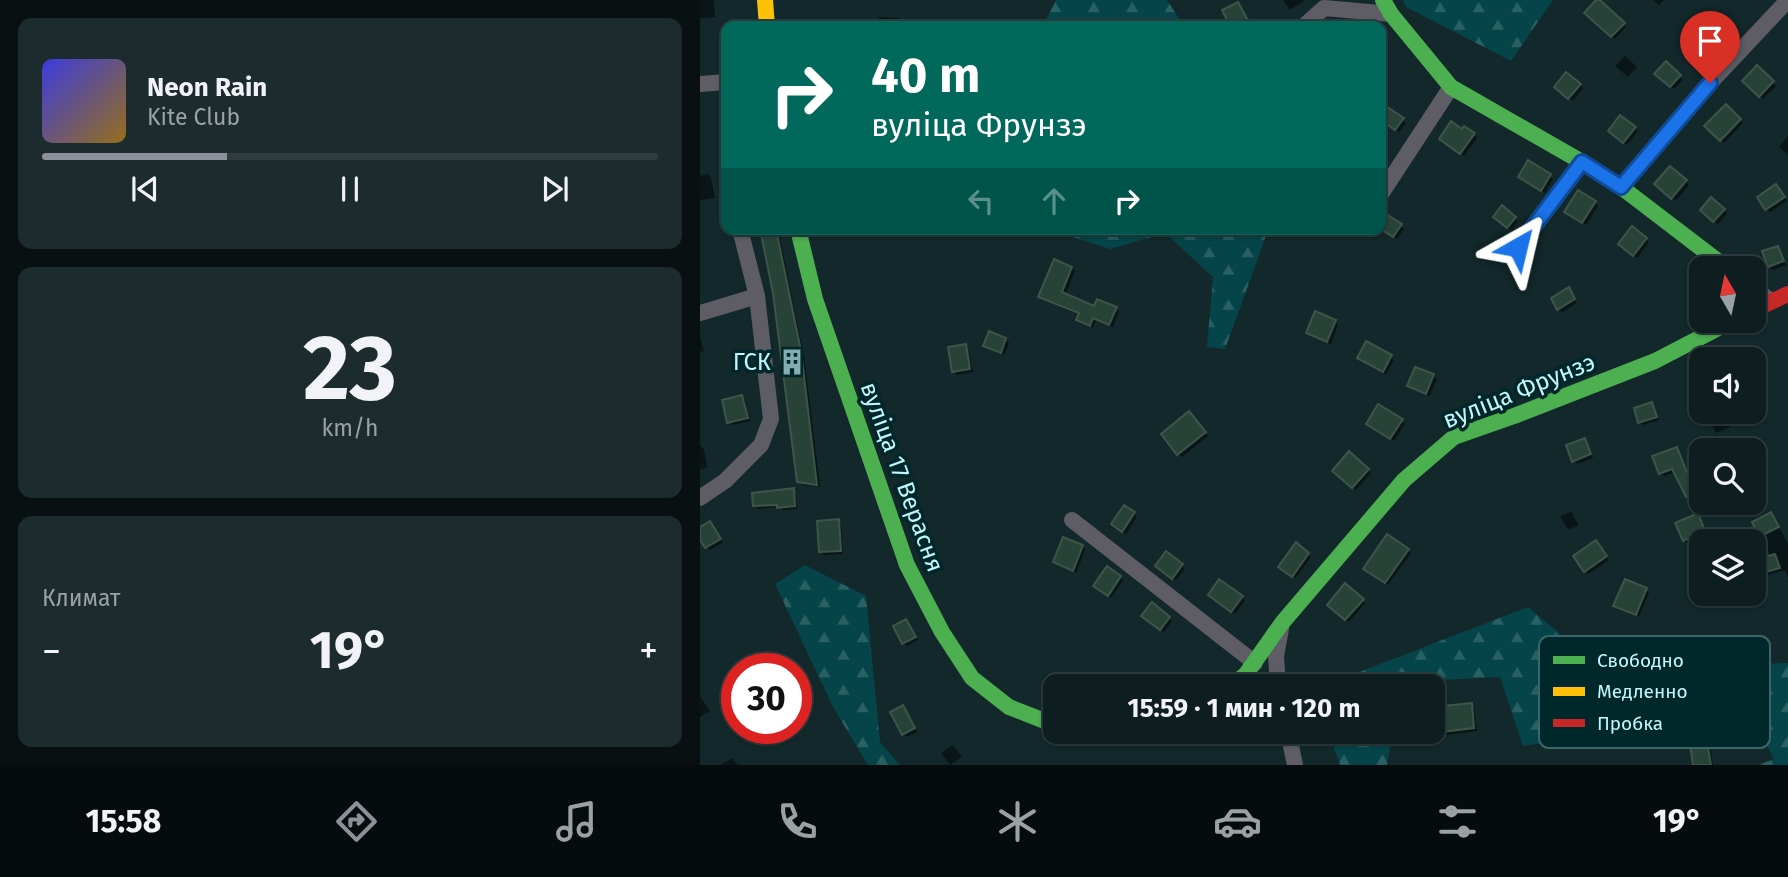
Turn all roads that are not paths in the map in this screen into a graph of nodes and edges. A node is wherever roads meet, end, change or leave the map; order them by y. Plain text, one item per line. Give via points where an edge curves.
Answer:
1 (765, 0) edge
2 (1788, 0) edge
3 (1387, 7) edge
4 (767, 21) edge
5 (1310, 21) edge
6 (721, 82) edge
7 (700, 84) edge
8 (1451, 87) junction
9 (1582, 162) junction
10 (1386, 186) edge
11 (1621, 187) junction
12 (742, 235) edge
13 (799, 235) edge
14 (1518, 247) dead end
15 (1711, 256) edge
16 (1788, 294) edge
17 (757, 296) junction
18 (1766, 297) edge
19 (1771, 301) junction
20 (1766, 304) edge
21 (700, 313) edge
22 (1709, 333) edge
23 (700, 498) edge
24 (1072, 520) dead end
25 (1283, 623) junction
26 (1255, 663) junction
27 (1246, 674) edge
28 (1277, 674) edge
29 (1043, 720) edge
30 (1291, 744) edge
31 (1295, 765) edge

1 - 4 street
2 - 11 street
3 - 5 street via 1324,8
3 - 8 street
6 - 7 street
8 - 9 street
8 - 10 street
9 - 11 street
9 - 14 street
11 - 15 street
12 - 17 street
13 - 29 street, вуліца 17 Верасня via 815,299 907,565 972,678 1009,707
16 - 19 street
17 - 21 street
17 - 23 street via 771,419 761,445 725,481
18 - 19 street
19 - 20 street
22 - 25 street, вуліца Фрунзэ via 1656,361 1454,438 1404,480
24 - 26 street
25 - 26 street
25 - 28 street, вуліца Фрунзэ
26 - 27 street
30 - 31 street

